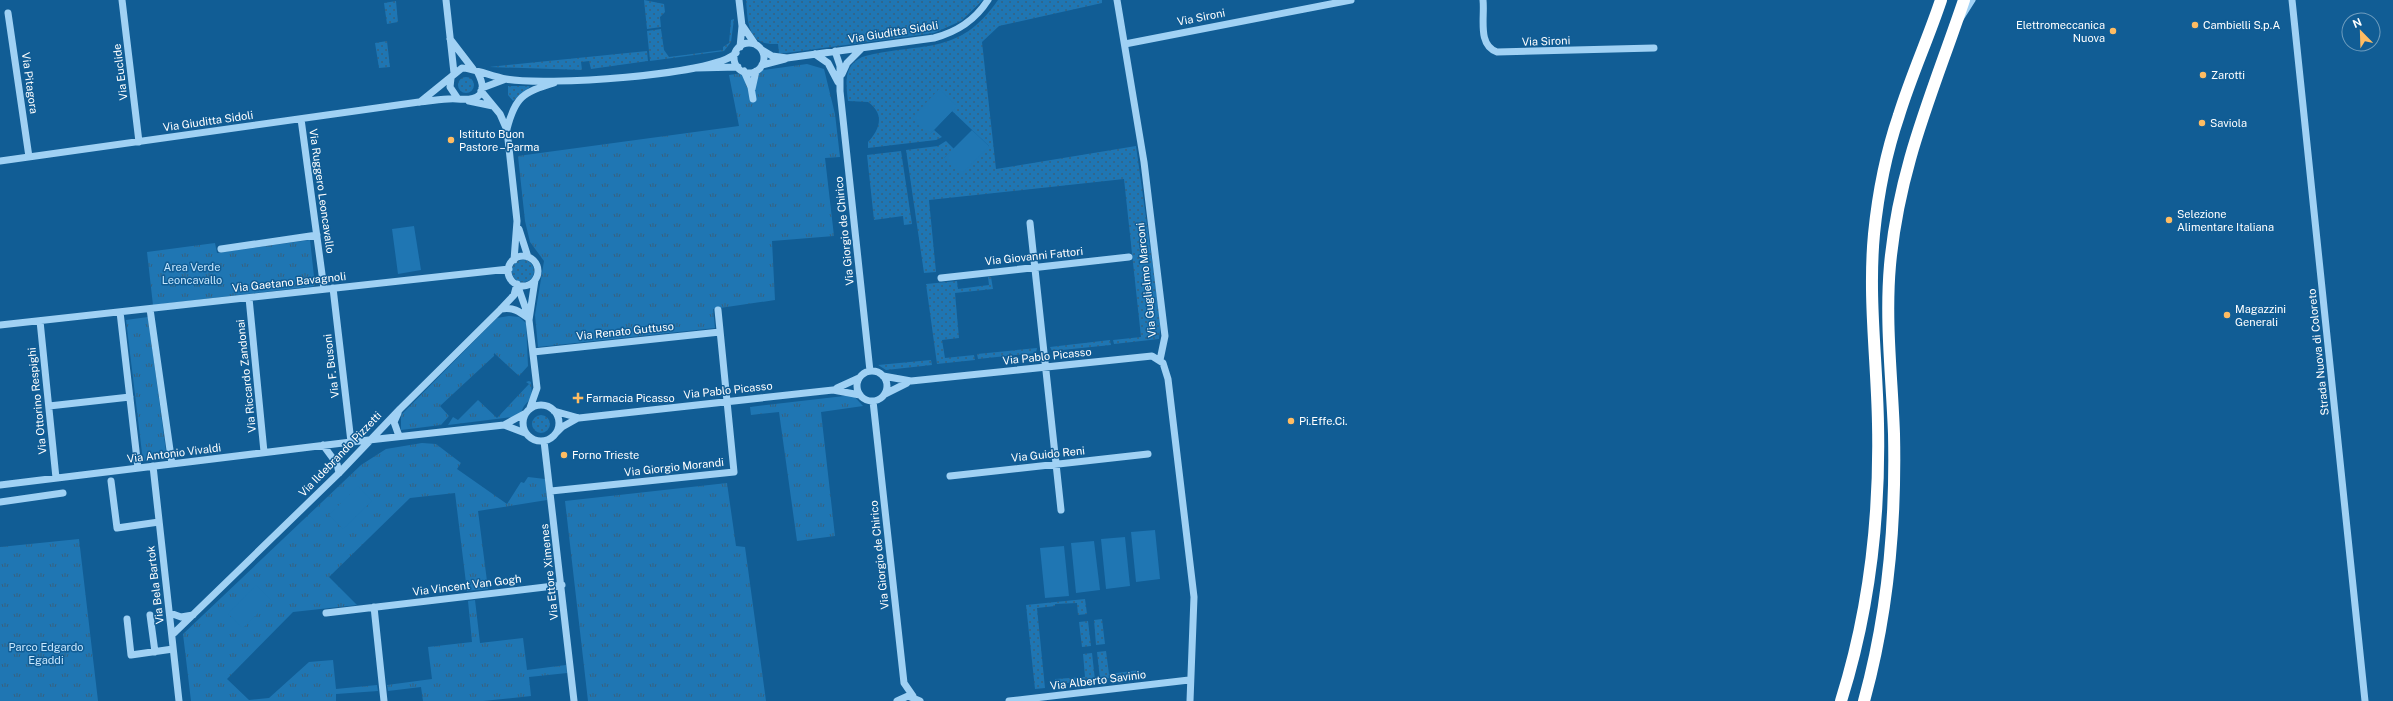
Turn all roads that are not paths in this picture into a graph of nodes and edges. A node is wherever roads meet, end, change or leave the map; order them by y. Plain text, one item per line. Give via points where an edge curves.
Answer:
1 (122, 0) edge
2 (446, 0) edge
3 (739, 0) edge
4 (988, 0) edge
5 (1117, 0) edge
6 (1351, 0) edge
7 (1483, 0) edge
8 (1941, 0) edge
9 (1964, 0) edge
10 (1972, 0) edge
11 (2292, 0) edge
12 (8, 13) dead end
13 (742, 25) junction
14 (1955, 25) junction
15 (450, 39) junction
16 (1125, 44) junction
17 (759, 47) junction
18 (863, 48) junction
19 (1654, 48) dead end
20 (738, 50) junction
21 (835, 51) junction
22 (815, 54) junction
23 (788, 58) junction
24 (762, 65) junction
25 (692, 68) junction
26 (741, 69) junction
27 (476, 71) junction
28 (756, 71) junction
29 (453, 75) junction
30 (506, 80) junction
31 (570, 81) junction
32 (840, 88) junction
33 (752, 89) junction
34 (482, 90) junction
35 (458, 99) junction
36 (753, 100) dead end
37 (469, 101) junction
38 (420, 102) junction
39 (493, 106) junction
40 (301, 119) junction
41 (507, 133) junction
42 (139, 142) junction
43 (29, 157) junction
44 (0, 161) edge
45 (517, 221) junction
46 (1030, 223) dead end
47 (317, 235) junction
48 (220, 249) dead end
49 (528, 257) junction
50 (1129, 257) dead end
51 (514, 260) junction
52 (1035, 267) junction
53 (509, 269) junction
54 (941, 278) dead end
55 (535, 280) junction
56 (517, 284) junction
57 (333, 288) junction
58 (324, 289) junction
59 (249, 298) junction
60 (150, 308) junction
61 (501, 309) junction
62 (718, 310) dead end
63 (120, 312) junction
64 (529, 320) junction
65 (40, 321) junction
66 (0, 325) edge
67 (720, 332) junction
68 (533, 352) junction
69 (1160, 360) junction
70 (1046, 367) junction
71 (870, 371) junction
72 (883, 376) junction
73 (859, 378) junction
74 (911, 381) junction
75 (537, 388) junction
76 (833, 390) junction
77 (860, 395) junction
78 (884, 395) junction
79 (130, 397) junction
80 (873, 401) junction
81 (727, 402) junction
82 (49, 406) junction
83 (547, 406) junction
84 (530, 408) junction
85 (400, 409) junction
86 (554, 411) junction
87 (524, 414) junction
88 (579, 418) junction
89 (504, 425) junction
90 (557, 432) junction
91 (525, 433) junction
92 (399, 436) junction
93 (371, 440) junction
94 (544, 441) junction
95 (351, 442) junction
96 (323, 445) junction
97 (264, 452) junction
98 (1148, 454) dead end
99 (172, 464) junction
100 (1056, 464) junction
101 (153, 466) junction
102 (138, 468) junction
103 (339, 473) junction
104 (950, 476) dead end
105 (56, 478) junction
106 (111, 481) dead end
107 (0, 485) edge
108 (551, 491) junction
109 (63, 493) dead end
110 (0, 502) edge
111 (1061, 510) dead end
112 (159, 522) junction
113 (562, 585) junction
114 (374, 607) junction
115 (170, 613) junction
116 (326, 613) dead end
117 (150, 615) dead end
118 (193, 615) junction
119 (127, 619) dead end
120 (172, 635) junction
121 (173, 649) junction
122 (155, 652) junction
123 (1190, 680) junction
124 (904, 683) junction
125 (913, 696) junction
126 (897, 700) edge
127 (1031, 700) edge
128 (179, 701) edge
129 (384, 701) edge
130 (574, 701) edge
131 (920, 701) edge
132 (1008, 701) edge
133 (1190, 701) edge
134 (1840, 701) edge
135 (1864, 701) edge
136 (2365, 701) edge

1 - 42 street, Via Euclide
2 - 15 street
3 - 13 street
4 - 18 street, Via Giuditta Sidoli via 968,23 945,35
5 - 16 street, Via Guglielmo Marconi
6 - 16 street, Via Sironi
7 - 19 street, Via Sironi via 1485,41 1495,52
8 - 134 highway via 1896,124 1876,213 1871,292 1878,418 1877,504 1866,598
9 - 14 highway
10 - 14 street
11 - 136 street, Strada Nuova di Coloreto
12 - 43 street, Via Pitagora
13 - 17 street
13 - 20 street
14 - 135 highway via 1910,151 1894,225 1888,299 1894,455 1892,536 1883,616
15 - 27 street
15 - 29 street
16 - 69 street, Via Guglielmo Marconi via 1144,162 1165,336
17 - 20 street, Via Giuditta Sidoli via 748,43
17 - 23 street, Via Giuditta Sidoli via 772,56
17 - 24 street via 764,57
18 - 21 street, Via Giuditta Sidoli
18 - 32 street, Via Giorgio de Chirico via 847,63 842,72
20 - 25 street, Via Giuditta Sidoli via 724,61
20 - 26 street via 735,61
21 - 22 street, Via Giuditta Sidoli
21 - 32 street via 834,67
22 - 23 street, Via Giuditta Sidoli
22 - 32 street, Via Giorgio de Chirico via 828,63
23 - 24 street, Via Giuditta Sidoli
24 - 28 street, Via Giuditta Sidoli
25 - 26 street, Via Giuditta Sidoli
25 - 31 street, Via Giuditta Sidoli via 595,81
26 - 28 street, Via Giuditta Sidoli
26 - 33 street
27 - 29 street, Via Giuditta Sidoli via 462,68
27 - 30 street, Via Giuditta Sidoli
27 - 34 street via 483,82
28 - 33 street
29 - 35 street via 450,87
29 - 38 street, Via Giuditta Sidoli
30 - 31 street, Via Giuditta Sidoli
30 - 34 street, Via Giuditta Sidoli
31 - 41 street, Via Giuditta Sidoli via 539,88 520,99 511,111
32 - 71 street, Via Giorgio de Chirico
33 - 36 street
34 - 37 street, Via Giuditta Sidoli
34 - 39 street
35 - 37 street, Via Giuditta Sidoli
35 - 38 street, Via Giuditta Sidoli
37 - 39 street
38 - 40 street, Via Giuditta Sidoli
39 - 41 street via 501,116
40 - 42 street, Via Giuditta Sidoli
40 - 47 street, Via Ruggero Leoncavallo
41 - 45 street
42 - 43 street, Via Giuditta Sidoli
43 - 44 street, Via Giuditta Sidoli
45 - 49 street
45 - 51 street
46 - 52 street
47 - 48 street
47 - 58 street, Via Ruggero Leoncavallo
49 - 51 street via 521,256
49 - 55 street via 537,266
50 - 52 street, Via Giovanni Fattori
51 - 53 street
52 - 54 street, Via Giovanni Fattori
52 - 70 street
53 - 56 street via 510,276
53 - 57 street, Via Gaetano Bavagnoli
55 - 56 street via 529,284
55 - 64 street
56 - 61 street, Via Ildebrando Pizzetti via 514,295
56 - 64 street
57 - 58 street, Via Gaetano Bavagnoli
57 - 95 street, Via F. Busoni
58 - 59 street, Via Gaetano Bavagnoli
59 - 60 street, Via Gaetano Bavagnoli
59 - 97 street, Via Riccardo Zandonai
60 - 63 street, Via Gaetano Bavagnoli
60 - 99 street
61 - 64 street via 509,307 521,312
61 - 85 street, Via Ildebrando Pizzetti
62 - 67 street, Via Giorgio Morandi
63 - 65 street, Via Gaetano Bavagnoli
63 - 79 street
64 - 68 street
65 - 66 street, Via Gaetano Bavagnoli
65 - 82 street, Via Ottorino Respighi
67 - 68 street, Via Renato Guttuso
67 - 81 street, Via Giorgio Morandi
68 - 75 street
69 - 70 street, Via Pablo Picasso via 1147,357
69 - 123 street via 1168,379 1194,597
70 - 74 street, Via Pablo Picasso
70 - 100 street
71 - 72 street
71 - 73 street
72 - 74 street, Via Pablo Picasso
72 - 78 street via 887,385
73 - 76 street, Via Pablo Picasso
73 - 77 street via 857,388
74 - 78 street, Via Pablo Picasso
75 - 83 street
75 - 84 street
76 - 77 street, Via Pablo Picasso
76 - 81 street, Via Pablo Picasso
77 - 80 street via 866,400
78 - 80 street
79 - 82 street
79 - 102 street
80 - 124 street, Via Giorgio de Chirico
81 - 88 street, Via Pablo Picasso
81 - 108 street, Via Giorgio Morandi via 734,472
82 - 105 street, Via Ottorino Respighi
83 - 84 street via 538,405
83 - 86 street, Via Pablo Picasso
84 - 87 street
85 - 92 street via 394,422
85 - 93 street, Via Ildebrando Pizzetti
86 - 88 street, Via Pablo Picasso
86 - 90 street via 559,421
87 - 89 street
87 - 91 street via 522,424
88 - 90 street, Via Pablo Picasso via 562,426
89 - 91 street
89 - 92 street
90 - 94 street, Via Pablo Picasso via 549,440
91 - 94 street via 533,440
92 - 93 street
93 - 95 street
93 - 103 street, Via Ildebrando Pizzetti
94 - 108 street, Via Ettore Ximenes
95 - 96 street, Via Antonio Vivaldi
96 - 97 street, Via Antonio Vivaldi
96 - 103 street via 337,464
97 - 99 street, Via Antonio Vivaldi
98 - 100 street, Via Guido Reni
99 - 101 street, Via Antonio Vivaldi
100 - 104 street, Via Guido Reni
100 - 111 street
101 - 102 street, Via Antonio Vivaldi
101 - 112 street, Via Bela Bartok
102 - 105 street, Via Antonio Vivaldi
103 - 118 street, Via Ildebrando Pizzetti
105 - 107 street, Via Antonio Vivaldi
106 - 112 street via 117,528
108 - 113 street, Via Ettore Ximenes
109 - 110 street
112 - 115 street, Via Bela Bartok
113 - 114 street, Via Vincent Van Gogh
113 - 130 street, Via Ettore Ximenes
114 - 116 street, Via Vincent Van Gogh
114 - 129 street
115 - 118 street via 182,617
115 - 120 street, Via Bela Bartok
117 - 122 street
118 - 120 street, Via Ildebrando Pizzetti
119 - 122 street via 131,655
120 - 121 street, Via Bela Bartok
121 - 122 street
121 - 128 street, Via Bela Bartok
123 - 127 street, Via Alberto Savinio
123 - 133 street
124 - 125 street
124 - 126 street
125 - 126 street
125 - 131 street
127 - 132 street, Via Alberto Savinio

